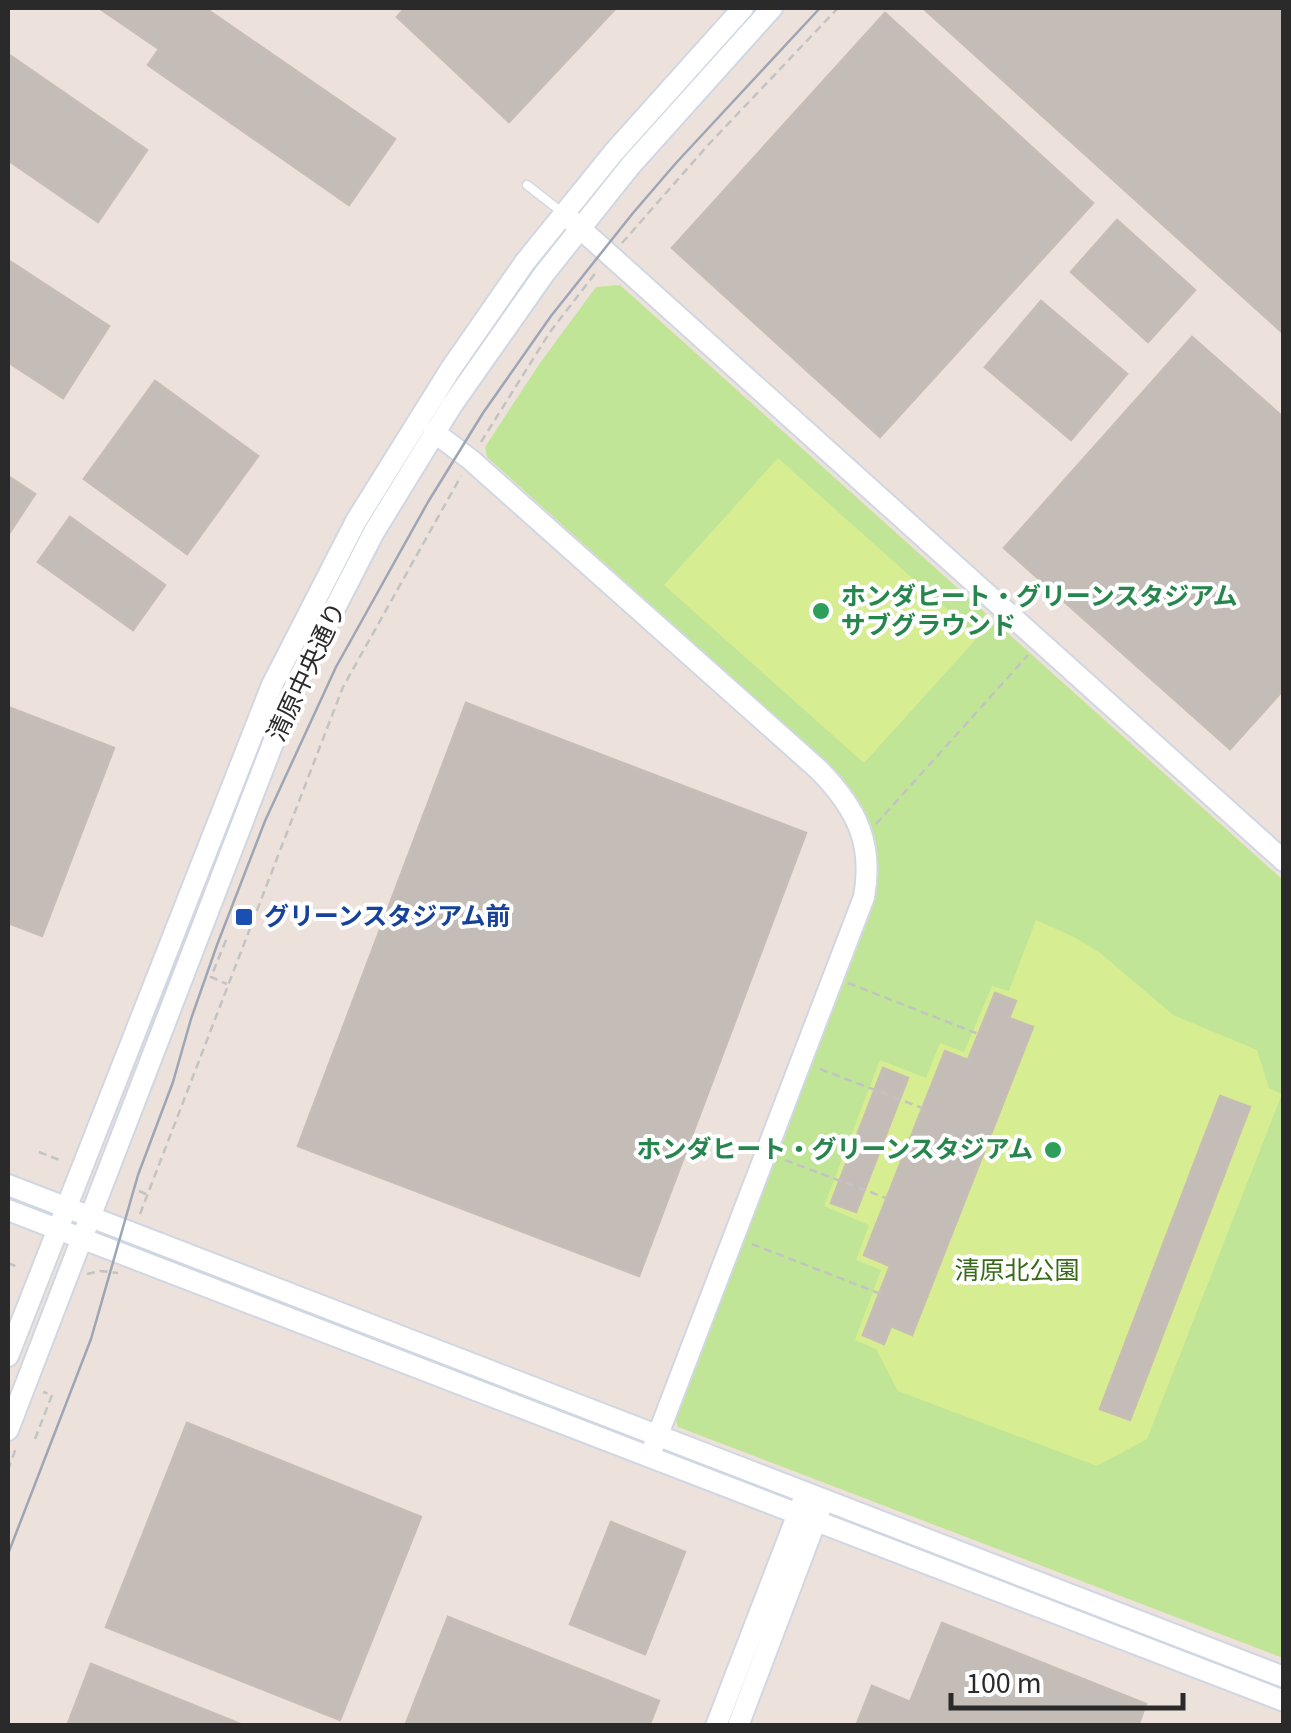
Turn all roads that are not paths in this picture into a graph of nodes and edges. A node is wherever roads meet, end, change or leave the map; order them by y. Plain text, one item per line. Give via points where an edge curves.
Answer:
1 (743, 8) edge
2 (772, 8) edge
3 (528, 185) dead end
4 (562, 213) junction
5 (579, 228) junction
6 (434, 432) junction
7 (1284, 861) edge
8 (8, 1185) edge
9 (65, 1208) junction
10 (8, 1210) edge
11 (89, 1217) junction
12 (56, 1229) junction
13 (82, 1239) junction
14 (8, 1356) edge
15 (8, 1430) edge
16 (658, 1436) junction
17 (650, 1456) junction
18 (811, 1507) junction
19 (1284, 1677) edge
20 (1284, 1701) edge
21 (716, 1726) edge
22 (738, 1726) edge

1 - 4 street, 清原中央通り
2 - 5 street, 清原中央通り
3 - 4 lane
4 - 5 street
4 - 9 street, 清原中央通り via 416,422 272,684
5 - 6 street, 清原中央通り
5 - 7 street
6 - 11 street, 清原中央通り via 296,686
6 - 16 street via 819,770 848,803 865,843 864,897
8 - 9 street
9 - 11 street
9 - 12 street, 清原中央通り
10 - 12 street
11 - 13 street, 清原中央通り
11 - 16 street
12 - 13 street
12 - 14 street, 清原中央通り
13 - 15 street, 清原中央通り
13 - 17 street
16 - 17 street
16 - 18 street
17 - 18 street
18 - 19 street
18 - 20 street
18 - 21 street
18 - 22 street

